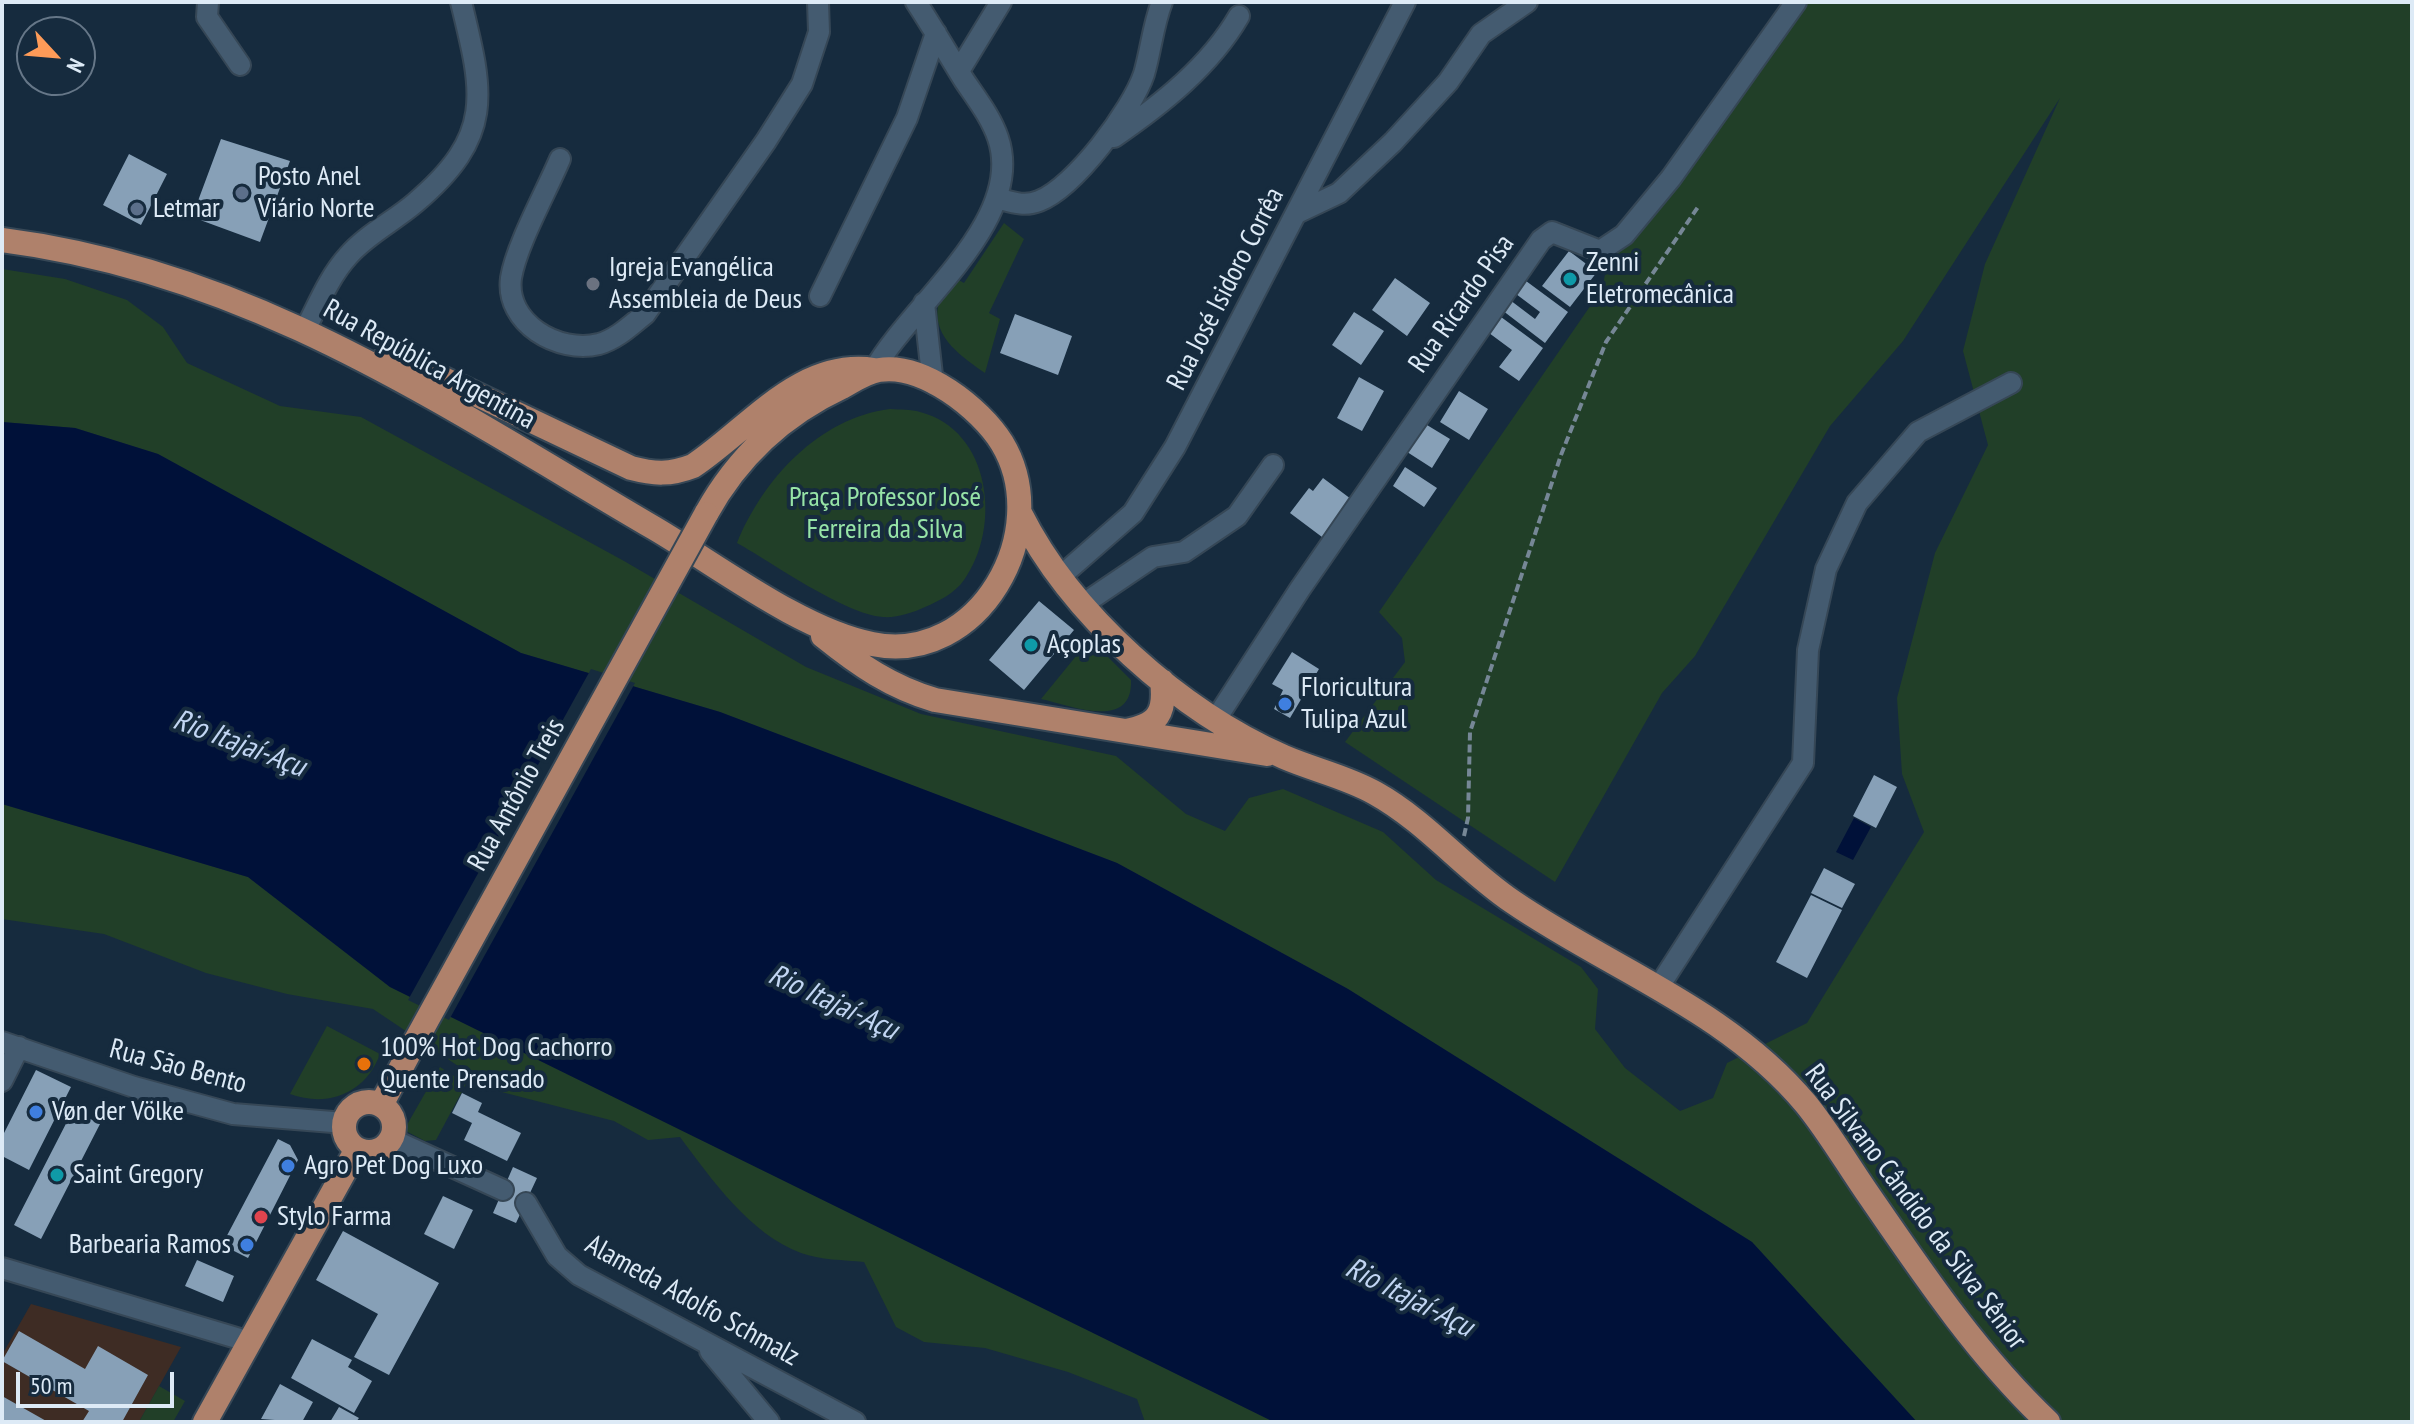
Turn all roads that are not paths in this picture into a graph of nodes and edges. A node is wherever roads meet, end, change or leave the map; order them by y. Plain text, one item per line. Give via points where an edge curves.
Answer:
1 (208, 2) edge
2 (461, 2) edge
3 (818, 2) edge
4 (916, 2) edge
5 (1001, 2) edge
6 (1162, 2) edge
7 (1405, 2) edge
8 (1527, 2) edge
9 (1796, 2) edge
10 (1239, 16) dead end
11 (936, 33) junction
12 (240, 65) dead end
13 (959, 71) junction
14 (1098, 149) junction
15 (560, 159) dead end
16 (997, 198) junction
17 (1297, 213) junction
18 (2, 240) edge
19 (820, 296) dead end
20 (924, 303) junction
21 (305, 330) junction
22 (351, 353) junction
23 (874, 370) junction
24 (2011, 383) dead end
25 (933, 384) junction
26 (1273, 465) dead end
27 (1020, 513) junction
28 (1061, 576) junction
29 (1082, 605) junction
30 (797, 614) junction
31 (1162, 681) junction
32 (1216, 719) junction
33 (1119, 732) junction
34 (1283, 756) junction
35 (1658, 988) junction
36 (10, 1045) edge
37 (2, 1081) edge
38 (381, 1105) junction
39 (345, 1123) junction
40 (391, 1139) junction
41 (357, 1149) junction
42 (503, 1190) dead end
43 (526, 1203) dead end
44 (2, 1268) edge
45 (250, 1342) junction
46 (705, 1345) junction
47 (205, 1422) edge
48 (769, 1422) edge
49 (855, 1422) edge
50 (2048, 1422) edge

1 - 12 street via 207,17
2 - 21 street via 479,82 474,130 461,158 415,203 348,255
3 - 15 street via 819,32 802,84 766,141 645,314 598,344 567,344 528,326 510,299 511,275
4 - 11 street
5 - 13 street
6 - 14 street via 1143,75 1129,107
7 - 17 street, Rua José Isidoro Corrêa
8 - 17 street via 1481,34 1448,82 1339,193
9 - 32 street, Rua Ricardo Pisa via 1624,235 1600,251 1552,232 1541,240
10 - 14 street via 1198,70
11 - 13 street
11 - 19 street via 907,118
13 - 16 street via 998,138 1003,165
14 - 16 street via 1041,201 1022,205
16 - 20 street via 985,225
17 - 28 street, Rua José Isidoro Corrêa via 1175,447 1133,513
18 - 21 main road, Rua República Argentina via 64,248 157,272
20 - 23 street
20 - 25 street
21 - 22 main road, Rua República Argentina
22 - 23 main road via 429,372 631,468 654,474 675,474 693,466 813,378 850,366
22 - 30 main road, Rua República Argentina
23 - 25 main road via 905,372
23 - 38 main road, Rua Antônio Treis, bridge via 826,394 749,450 726,478
24 - 35 street via 1918,432 1857,503 1826,569 1808,650 1803,763
25 - 27 main road via 965,403 1001,441 1017,485
26 - 29 street via 1237,516 1184,552 1153,557
27 - 28 main road, Rua Silvano Cândido da Silva Sênior
27 - 30 main road via 1008,568 987,600 941,637 899,647 877,645 850,639
28 - 29 main road, Rua Silvano Cândido da Silva Sênior
29 - 31 main road, Rua Silvano Cândido da Silva Sênior
30 - 33 main road, Rua Silvano Cândido da Silva Sênior via 900,689 935,700
31 - 32 main road, Rua Silvano Cândido da Silva Sênior
31 - 33 main road via 1164,698 1155,721
32 - 34 main road, Rua Silvano Cândido da Silva Sênior
33 - 34 main road, Rua Silvano Cândido da Silva Sênior
34 - 35 main road, Rua Silvano Cândido da Silva Sênior via 1374,792 1413,817 1512,901
35 - 50 main road, Rua Silvano Cândido da Silva Sênior via 1725,1027 1807,1105 1952,1311
36 - 37 street
36 - 39 street, Rua São Bento via 233,1114
38 - 39 main road via 359,1105
38 - 40 main road via 392,1116
39 - 41 main road via 347,1138
40 - 41 main road via 380,1150
40 - 42 street
41 - 45 main road
43 - 46 street, Alameda Adolfo Schmalz via 557,1256 579,1275
44 - 45 street
45 - 47 main road
46 - 48 street
46 - 49 street, Alameda Adolfo Schmalz

